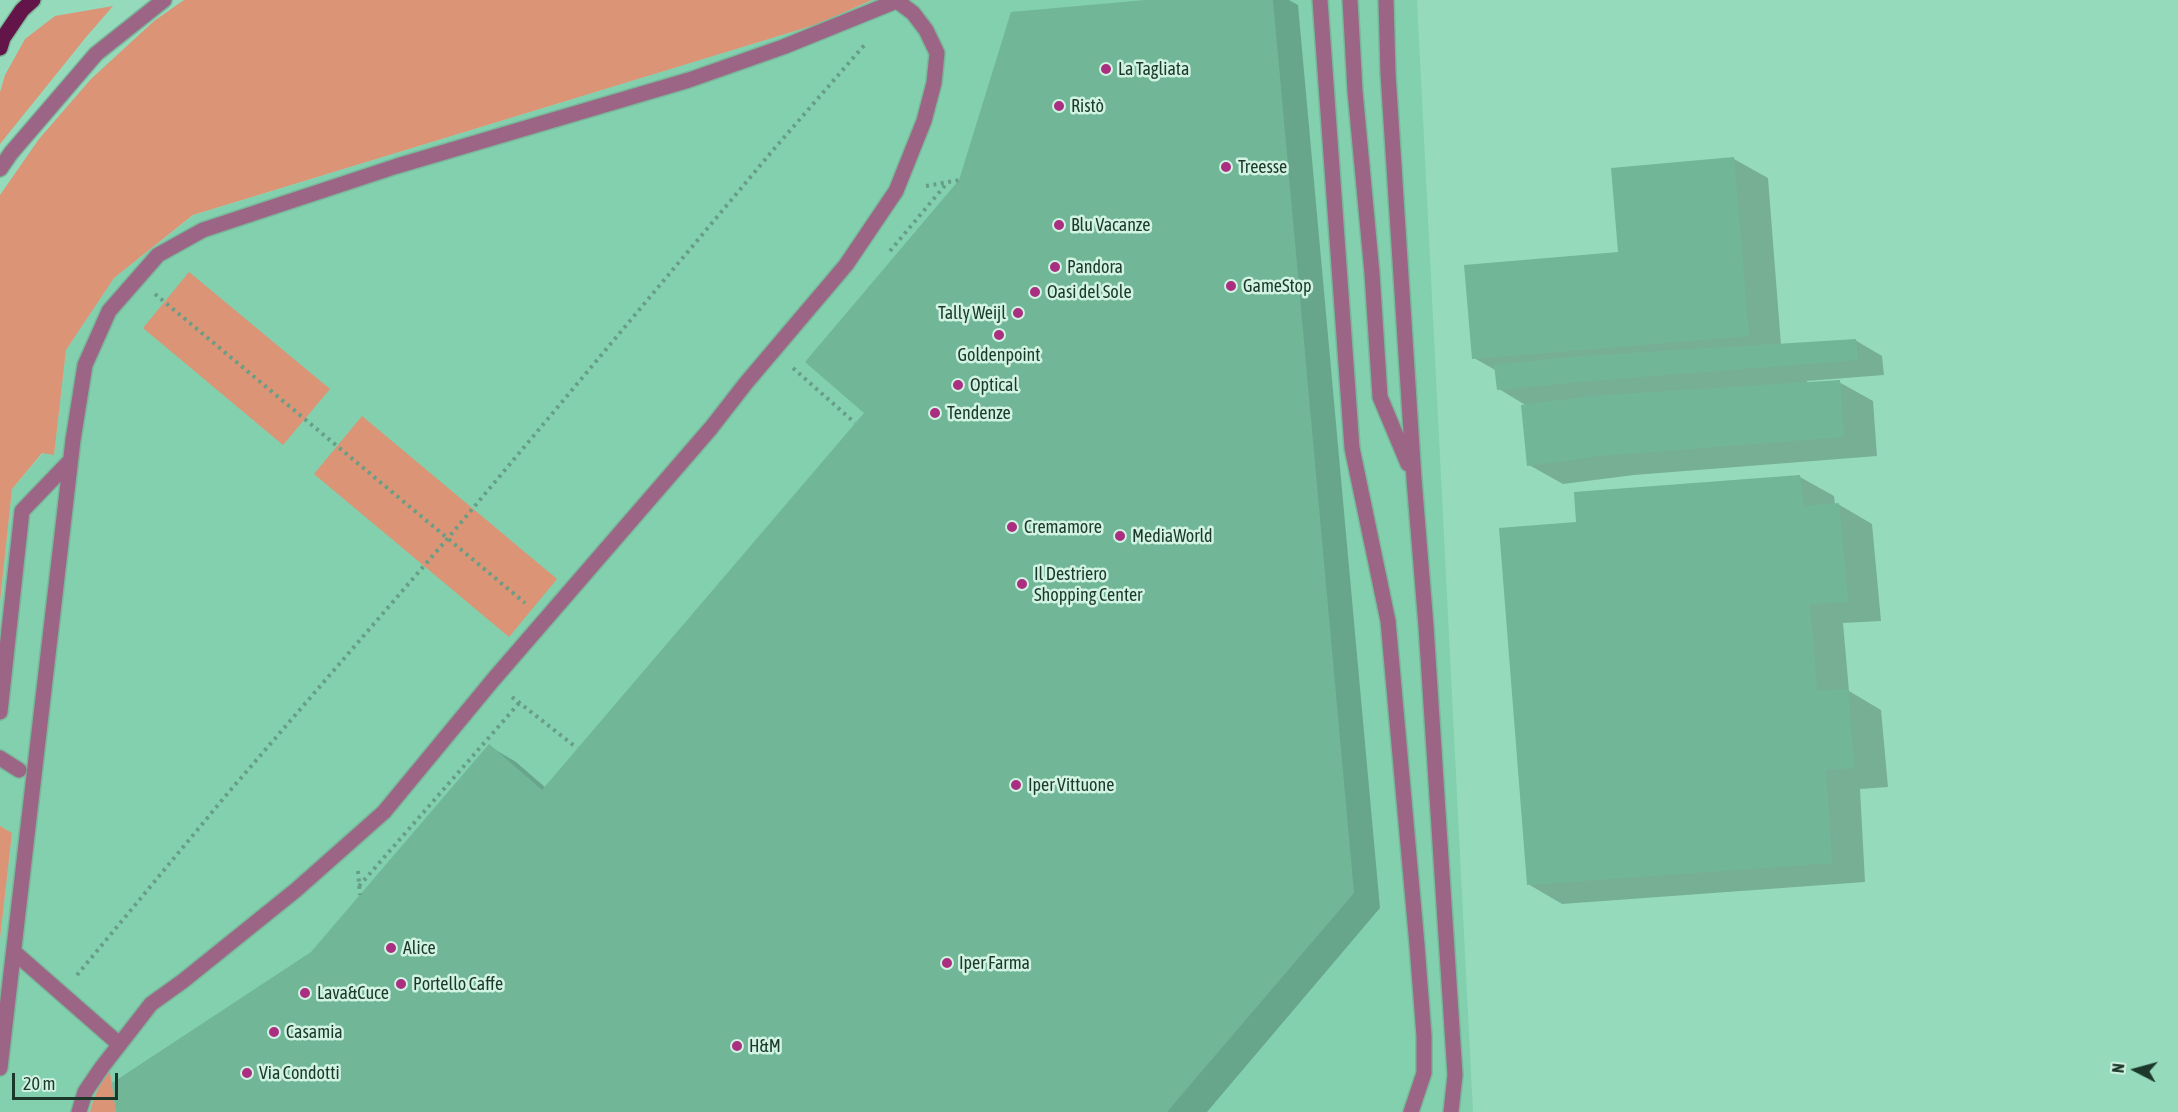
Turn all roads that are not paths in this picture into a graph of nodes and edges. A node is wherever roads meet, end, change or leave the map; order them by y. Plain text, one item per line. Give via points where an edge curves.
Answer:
1 (33, 0) edge
2 (164, 0) edge
3 (898, 0) edge
4 (1320, 0) edge
5 (1350, 0) edge
6 (1386, 0) edge
7 (0, 48) edge
8 (0, 169) edge
9 (70, 461) junction
10 (1414, 479) junction
11 (0, 712) edge
12 (0, 758) edge
13 (19, 770) dead end
14 (14, 952) junction
15 (119, 1044) junction
16 (0, 1068) edge
17 (79, 1112) edge
18 (1411, 1112) edge
19 (1451, 1112) edge

1 - 7 main road via 22,10
2 - 8 street via 96,54
3 - 9 street via 689,80 397,166 203,230 158,255 110,311 85,365
3 - 15 street via 926,30 937,53 934,83 924,121 896,191 846,265 384,812 296,890 151,1004
4 - 18 street via 1352,448 1388,621 1417,945 1424,1073
5 - 10 street via 1380,397
6 - 10 street
9 - 11 street via 22,512
9 - 14 street
10 - 19 street via 1455,1075
12 - 13 street
14 - 15 street
14 - 16 street
15 - 17 street via 85,1092

